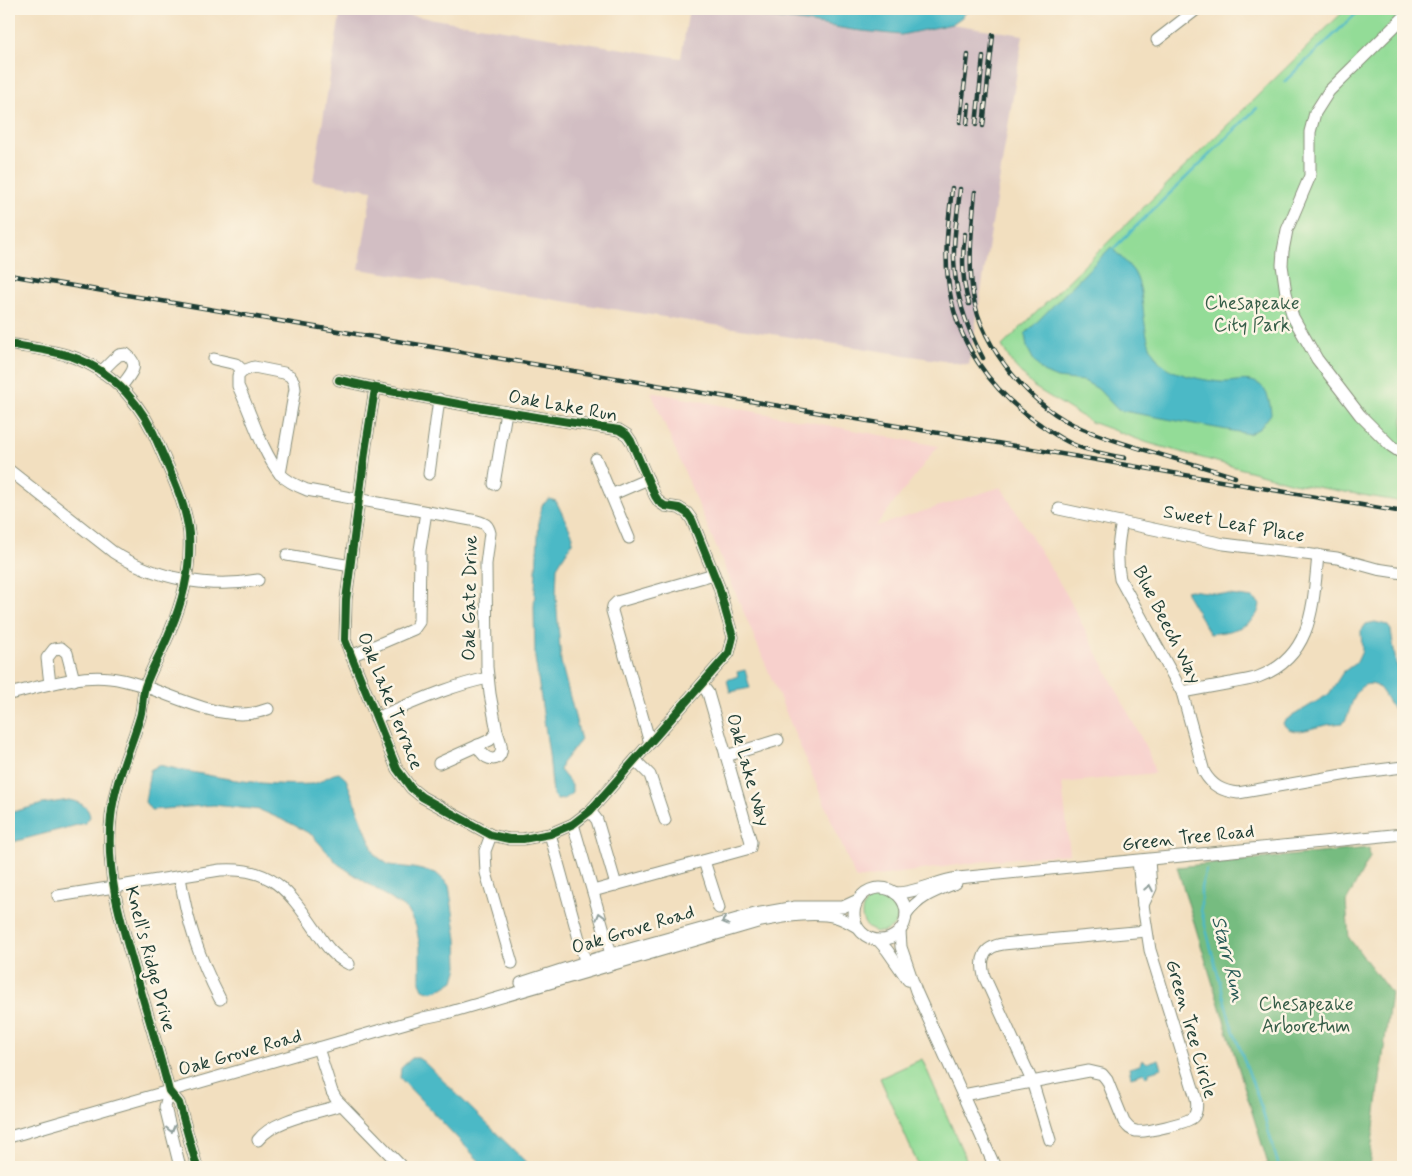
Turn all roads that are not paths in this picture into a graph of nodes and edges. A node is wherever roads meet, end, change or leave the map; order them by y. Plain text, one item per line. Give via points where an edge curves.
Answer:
1 (1197, 9) edge
2 (1403, 18) edge
3 (1157, 40) dead end
4 (9, 344) edge
5 (214, 360) dead end
6 (243, 371) junction
7 (101, 372) junction
8 (338, 380) dead end
9 (121, 387) junction
10 (375, 388) junction
11 (439, 399) junction
12 (506, 412) junction
13 (1403, 454) edge
14 (596, 459) dead end
15 (9, 470) edge
16 (280, 474) junction
17 (429, 474) dead end
18 (648, 480) junction
19 (494, 484) dead end
20 (611, 495) junction
21 (359, 500) junction
22 (1059, 509) dead end
23 (426, 512) junction
24 (1122, 522) junction
25 (629, 538) dead end
26 (287, 555) dead end
27 (1318, 555) junction
28 (351, 566) junction
29 (1403, 573) edge
30 (714, 574) junction
31 (186, 579) junction
32 (258, 580) dead end
33 (350, 656) junction
34 (488, 678) junction
35 (74, 680) junction
36 (50, 684) junction
37 (702, 685) junction
38 (145, 687) junction
39 (1182, 692) junction
40 (9, 694) edge
41 (268, 709) dead end
42 (376, 718) junction
43 (497, 732) junction
44 (778, 740) dead end
45 (650, 744) junction
46 (478, 745) junction
47 (726, 756) junction
48 (635, 760) junction
49 (439, 763) dead end
50 (1403, 767) edge
51 (590, 810) junction
52 (665, 820) dead end
53 (573, 824) junction
54 (550, 834) junction
55 (1403, 834) edge
56 (491, 835) junction
57 (1143, 860) junction
58 (704, 861) junction
59 (180, 876) junction
60 (976, 877) junction
61 (616, 885) junction
62 (113, 887) junction
63 (593, 892) junction
64 (895, 892) junction
65 (58, 896) dead end
66 (858, 900) junction
67 (719, 908) dead end
68 (906, 915) junction
69 (857, 927) junction
70 (900, 931) junction
71 (1146, 932) junction
72 (879, 941) junction
73 (612, 959) junction
74 (512, 963) dead end
75 (349, 964) dead end
76 (587, 967) junction
77 (916, 992) junction
78 (220, 999) dead end
79 (318, 1048) junction
80 (1032, 1081) junction
81 (169, 1091) junction
82 (963, 1095) junction
83 (341, 1105) junction
84 (9, 1137) edge
85 (258, 1140) dead end
86 (1050, 1140) dead end
87 (180, 1167) edge
88 (196, 1167) edge
89 (402, 1167) edge
90 (995, 1167) edge

1 - 3 street
2 - 13 street via 1320,102 1312,121 1310,176 1288,230 1282,260 1286,294 1306,342 1360,415
4 - 7 street, Knell's Ridge Drive via 71,356
5 - 6 street via 236,364
6 - 16 street via 238,376 238,386
6 - 16 street via 254,367 284,373 294,382
7 - 9 street, Knell's Ridge Drive
7 - 9 street via 119,355 126,354 132,359 134,369
8 - 10 street, Oak Lake Run
9 - 31 street, Knell's Ridge Drive via 149,422 179,494 189,534
10 - 11 street, Oak Lake Run
10 - 21 street, Oak Lake Terrace
11 - 12 street, Oak Lake Run
11 - 17 street
12 - 18 street, Oak Lake Run via 619,430 631,441
12 - 19 street
14 - 20 street
15 - 31 street via 121,557 148,570
16 - 21 street, Oak Gate Drive via 307,490
18 - 20 street
18 - 30 street, Oak Lake Run via 659,502 679,508 692,520
20 - 25 street
21 - 23 street, Oak Gate Drive
21 - 28 street, Oak Lake Terrace
22 - 24 street, Sweet Leaf Place
23 - 33 street via 420,562 420,622 414,629
23 - 34 street, Oak Gate Drive via 483,522 490,533 486,564
24 - 27 street, Sweet Leaf Place via 1224,544
24 - 39 street, Blue Beech Way via 1117,544 1120,578
26 - 28 street
27 - 29 street, Sweet Leaf Place
27 - 39 street via 1309,624 1288,660 1256,678
28 - 33 street, Oak Lake Terrace via 344,630
30 - 37 street, Oak Lake Run via 733,642 727,656
30 - 45 street via 617,602 613,606
31 - 32 street via 218,584
31 - 38 street, Knell's Ridge Drive via 171,630
33 - 42 street, Oak Lake Terrace
34 - 42 street via 446,689
34 - 43 street, Oak Gate Drive
35 - 36 street
35 - 36 street via 67,653 61,648 54,649 47,658
35 - 38 street via 108,678
36 - 40 street
37 - 45 street, Oak Lake Run
37 - 47 street, Oak Lake Way via 708,693
38 - 41 street via 184,702 238,714
38 - 62 street, Knell's Ridge Drive via 141,715 115,792 111,816
39 - 50 street, Blue Beech Way via 1204,772 1209,782 1228,792
42 - 56 street, Oak Lake Terrace via 397,769 411,788
43 - 46 street via 493,738
43 - 46 street, Oak Gate Drive via 502,750 495,759 482,754
44 - 47 street
45 - 48 street, Oak Lake Run
46 - 49 street
47 - 58 street, Oak Lake Way via 751,845 746,850
48 - 51 street, Oak Lake Run
48 - 52 street via 650,775
51 - 53 street, Oak Lake Run
51 - 61 street via 597,820
53 - 54 street, Oak Lake Terrace
53 - 63 street
54 - 56 street, Oak Lake Terrace via 523,839
54 - 76 street
55 - 57 street, Green Tree Road
56 - 74 street via 485,851 486,873
57 - 60 street, Green Tree Road
57 - 71 street, Green Tree Circle
58 - 61 street, Oak Lake Way
58 - 67 street
59 - 62 street
59 - 75 street via 229,870 247,871 267,878 290,894 328,950
59 - 78 street via 195,943
60 - 64 street, Green Tree Road via 946,879 908,893
60 - 68 street, Green Tree Road via 921,899
61 - 63 street, Oak Lake Way
62 - 65 street
62 - 81 street, Knell's Ridge Drive
73 -> 63 street
64 - 66 street via 878,888
64 - 68 street via 904,903
66 - 69 street via 854,912
66 -> 73 street, Oak Grove Road via 843,907 795,907 754,914
68 - 70 street
69 - 72 street via 865,936
69 - 73 street, Oak Grove Road via 836,917 785,917
70 - 72 street via 890,939
70 - 77 street via 901,948
71 - 80 street via 1002,944 990,948 985,954 984,976
71 - 80 street, Green Tree Circle via 1196,1098 1193,1116 1147,1132 1134,1130 1124,1122 1107,1080 1097,1072
72 - 77 street
73 - 76 street, Oak Grove Road
76 - 79 street, Oak Grove Road via 447,1013
77 - 82 street
79 - 81 street, Oak Grove Road
79 - 83 street via 332,1092
80 - 82 street, Green Tree Circle
80 - 86 street
81 - 84 street, Oak Grove Road
81 -> 87 street via 165,1107
81 - 88 street via 179,1103
82 - 90 street
83 - 85 street via 280,1124
83 - 89 street

